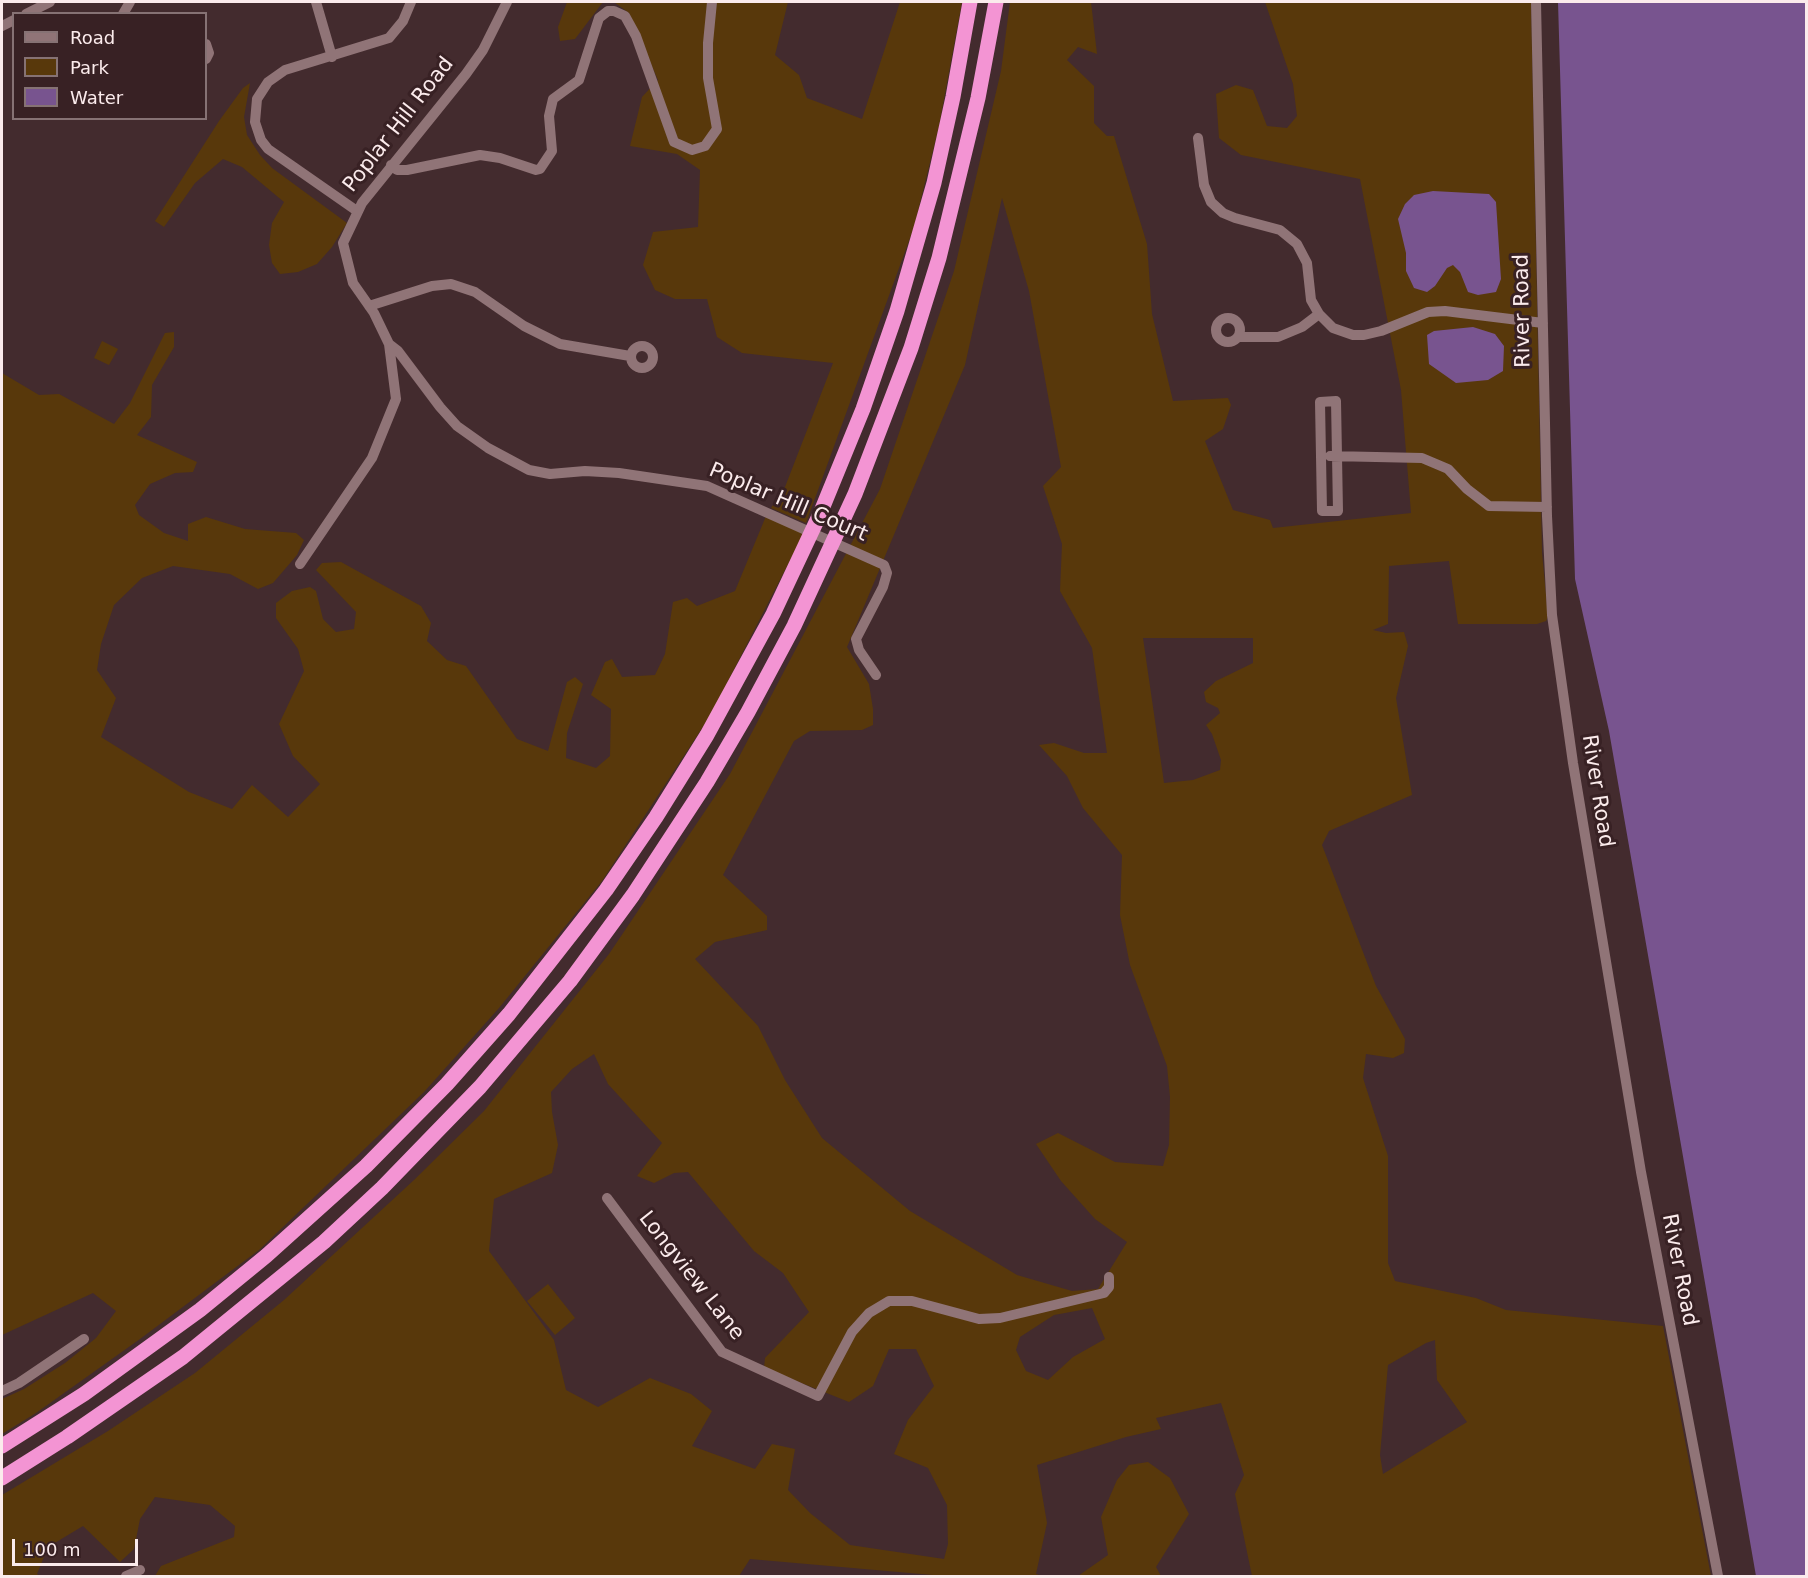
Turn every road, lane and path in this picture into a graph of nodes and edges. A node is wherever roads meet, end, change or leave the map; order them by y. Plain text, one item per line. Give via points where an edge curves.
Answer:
1 (50, 2) edge
2 (316, 2) edge
3 (411, 2) edge
4 (507, 2) edge
5 (712, 2) edge
6 (970, 2) edge
7 (996, 2) edge
8 (1536, 2) edge
9 (30, 12) edge
10 (332, 57) junction
11 (1198, 138) dead end
12 (390, 165) junction
13 (357, 211) junction
14 (369, 306) junction
15 (1318, 314) junction
16 (1543, 324) junction
17 (1239, 337) dead end
18 (389, 344) junction
19 (630, 356) dead end
20 (1321, 456) junction
21 (1337, 456) junction
22 (1546, 507) junction
23 (300, 564) dead end
24 (876, 675) dead end
25 (607, 1198) dead end
26 (1109, 1277) dead end
27 (84, 1339) dead end
28 (2, 1391) edge
29 (2, 1446) edge
30 (2, 1478) edge
31 (140, 1570) dead end
32 (126, 1576) edge
33 (1718, 1576) edge

1 - 9 street
2 - 10 street
3 - 10 street via 403,21 389,38
4 - 12 street, Poplar Hill Road via 466,74
5 - 12 street via 708,78 717,129 705,146 692,150 674,142 636,36 625,16 614,11 598,20 579,80 553,99 549,116 552,151 540,169 480,155 407,170
6 - 29 highway via 931,193 897,311 863,409 773,614 707,735 656,817 585,918 509,1014 366,1166 200,1310 84,1394
7 - 30 highway via 978,98 939,258 911,348 860,484 795,626 748,712 633,895 570,981 480,1088 330,1237 183,1357
8 - 16 street, River Road
10 - 13 street via 275,75 257,99 255,122 268,149
11 - 15 street via 1204,185 1211,202 1222,213 1280,230 1297,244 1307,263 1311,300
12 - 13 street, Poplar Hill Road
13 - 14 street, Poplar Hill Road via 343,243 353,283
14 - 18 street, Poplar Hill Road
14 - 19 street via 451,284 475,292 524,326 560,344
15 - 16 street via 1342,332 1364,335 1428,312
15 - 17 street via 1302,327 1278,337
16 - 22 street, River Road
18 - 23 street, Poplar Hill Road via 396,399 380,443
18 - 24 street, Poplar Hill Court via 457,426 529,470 550,474 619,473 707,486 884,565 887,569 883,587 856,639 858,650
20 - 21 street
20 - 21 street via 1320,402 1336,401
20 - 21 street via 1322,511 1338,511
21 - 22 street via 1422,458 1448,469 1489,506
22 - 33 street, River Road via 1552,615 1573,763 1641,1172
25 - 26 street, Longview Lane via 722,1352 818,1396 852,1332 869,1313 889,1301 912,1301 979,1319 1000,1318 1104,1293
27 - 28 street
31 - 32 street

